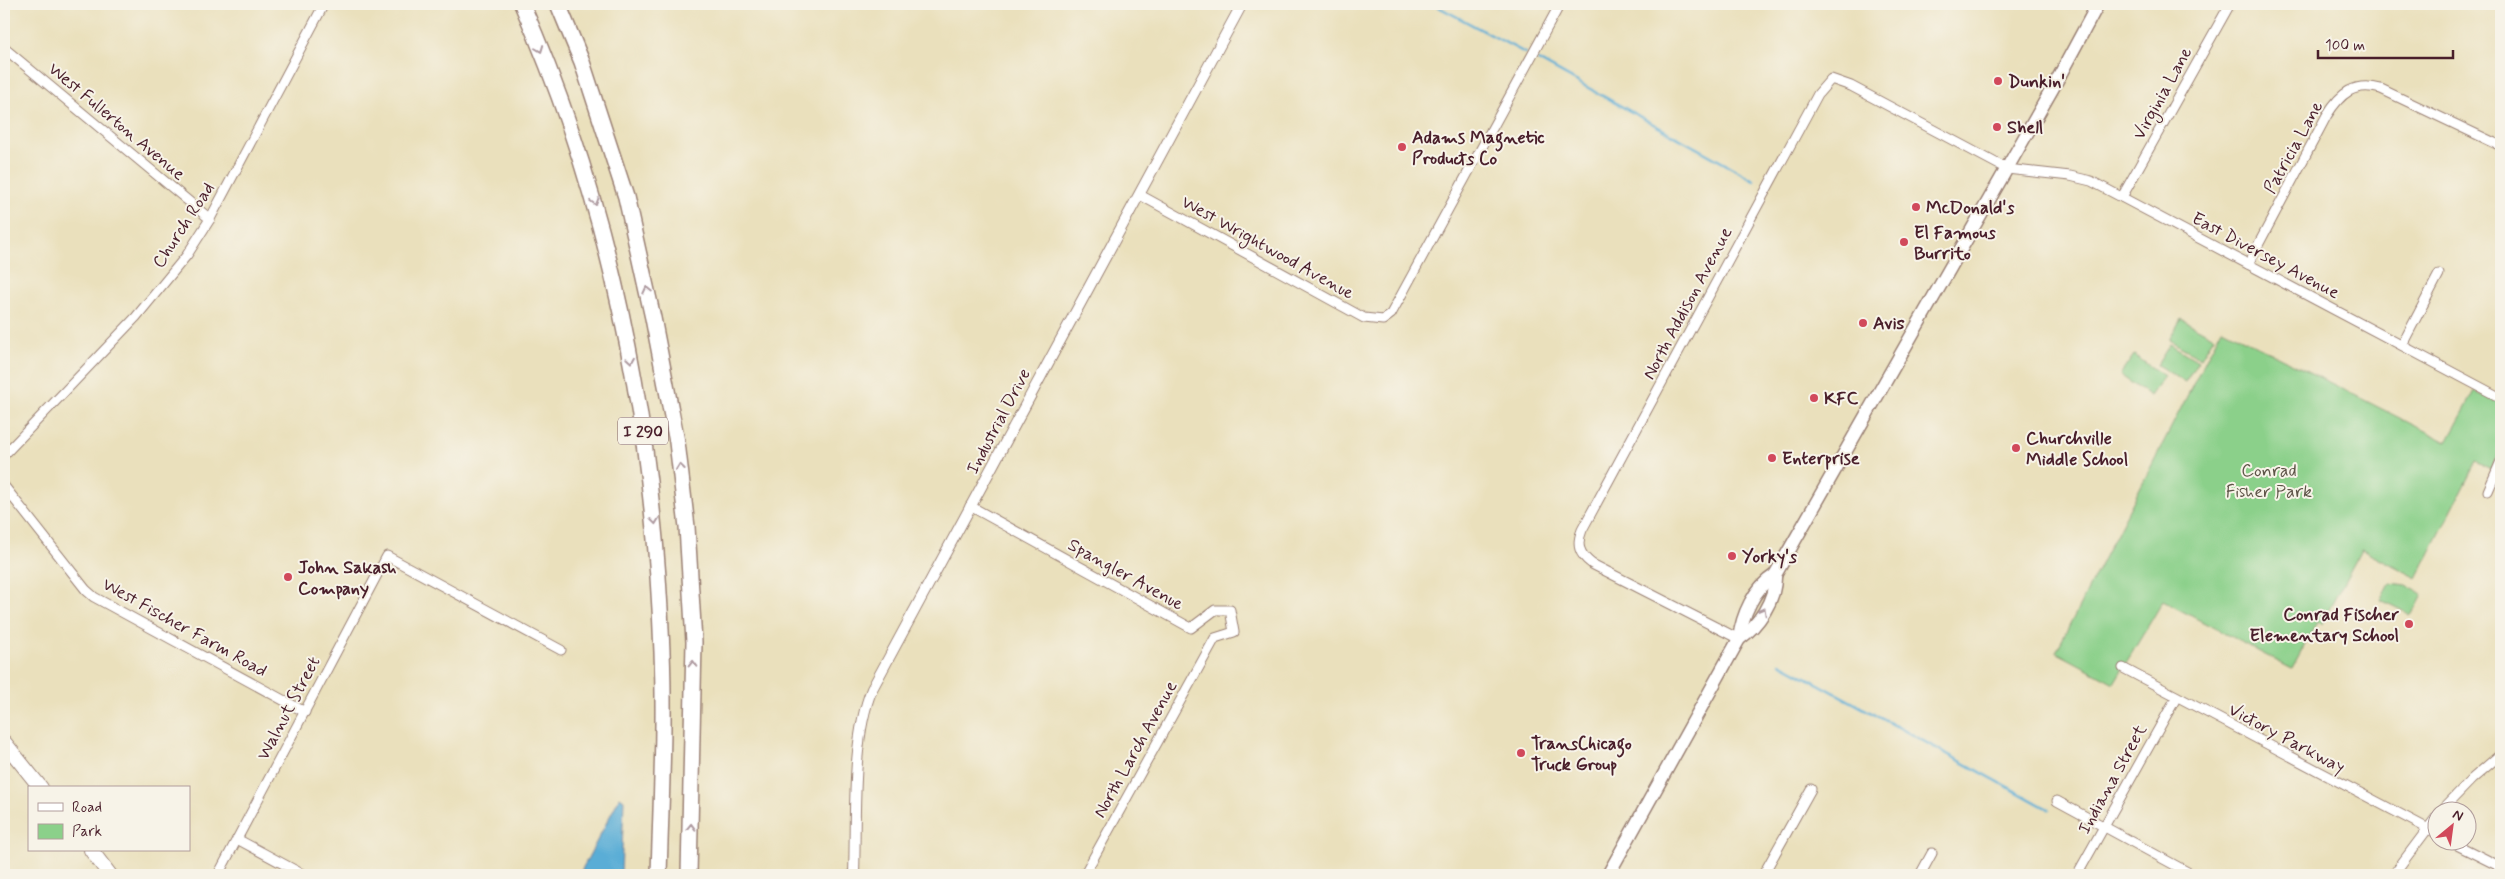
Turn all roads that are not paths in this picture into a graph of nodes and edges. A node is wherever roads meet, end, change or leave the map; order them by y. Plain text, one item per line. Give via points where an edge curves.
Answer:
1 (324, 4) edge
2 (522, 4) edge
3 (558, 4) edge
4 (1242, 4) edge
5 (1560, 4) edge
6 (2098, 4) edge
7 (2230, 4) edge
8 (4, 48) edge
9 (2501, 146) edge
10 (2007, 169) junction
11 (1140, 195) junction
12 (2122, 197) junction
13 (210, 219) junction
14 (2248, 264) junction
15 (2439, 274) dead end
16 (2402, 345) junction
17 (2501, 398) edge
18 (4, 455) edge
19 (2501, 461) edge
20 (4, 486) edge
21 (2488, 491) dead end
22 (970, 506) junction
23 (1215, 638) joint
24 (1739, 639) junction
25 (561, 650) dead end
26 (2123, 668) dead end
27 (2176, 698) junction
28 (305, 712) junction
29 (4, 742) edge
30 (2501, 754) edge
31 (39, 786) edge
32 (1811, 789) dead end
33 (2057, 801) dead end
34 (2450, 802) edge
35 (2104, 828) junction
36 (2426, 828) joint
37 (237, 839) junction
38 (92, 852) edge
39 (2471, 852) edge
40 (1932, 853) dead end
41 (2501, 867) edge
42 (110, 875) edge
43 (218, 875) edge
44 (304, 875) edge
45 (659, 875) edge
46 (689, 875) edge
47 (854, 875) edge
48 (1084, 875) edge
49 (1608, 875) edge
50 (1763, 875) edge
51 (1920, 875) edge
52 (2077, 875) edge
53 (2192, 875) edge
54 (2393, 875) edge

1 - 13 street, Church Road
2 -> 45 highway, I 290 via 570,127 598,215 626,329 645,444 656,528 663,653
46 -> 3 highway, I 290 via 694,642 687,527 677,442 626,197 582,62
4 - 11 street, Industrial Drive
5 - 11 street, West Wrightwood Avenue via 1392,314 1383,320 1364,318
6 - 10 main road
7 - 12 street, Virginia Lane
8 - 13 street, West Fullerton Avenue
9 - 14 street, Patricia Lane via 2381,89 2364,86 2348,90 2327,115
10 - 12 street, East Diversey Avenue via 2091,181
10 - 24 main road via 1775,575 1764,582 1742,620
10 - 24 street, North Addison Avenue via 1831,78 1814,102 1582,530 1578,547 1592,564
11 - 22 street, Industrial Drive
12 - 14 street, East Diversey Avenue
13 - 18 street, Church Road via 174,272 136,317
14 - 16 street, East Diversey Avenue
15 - 16 street
16 - 17 street, East Diversey Avenue
19 - 21 street
20 - 28 street, West Fischer Farm Road via 94,597
22 - 23 street, Spangler Avenue via 1191,628 1215,610 1230,610 1234,632
22 - 47 street, Industrial Drive via 864,707 859,734
23 - 48 street, North Larch Avenue
24 - 49 main road
25 - 28 street, Walnut Street via 387,556
26 - 27 street, Victory Parkway
27 - 35 street, Indiana Street
27 - 36 street, Victory Parkway
28 - 37 street, Walnut Street
29 - 31 main road
30 - 34 street
32 - 50 street
33 - 35 street
35 - 52 street, Indiana Street
35 - 53 street
36 - 54 street
37 - 43 street, Walnut Street
37 - 44 street
38 - 42 main road
39 - 41 street
40 - 51 street

